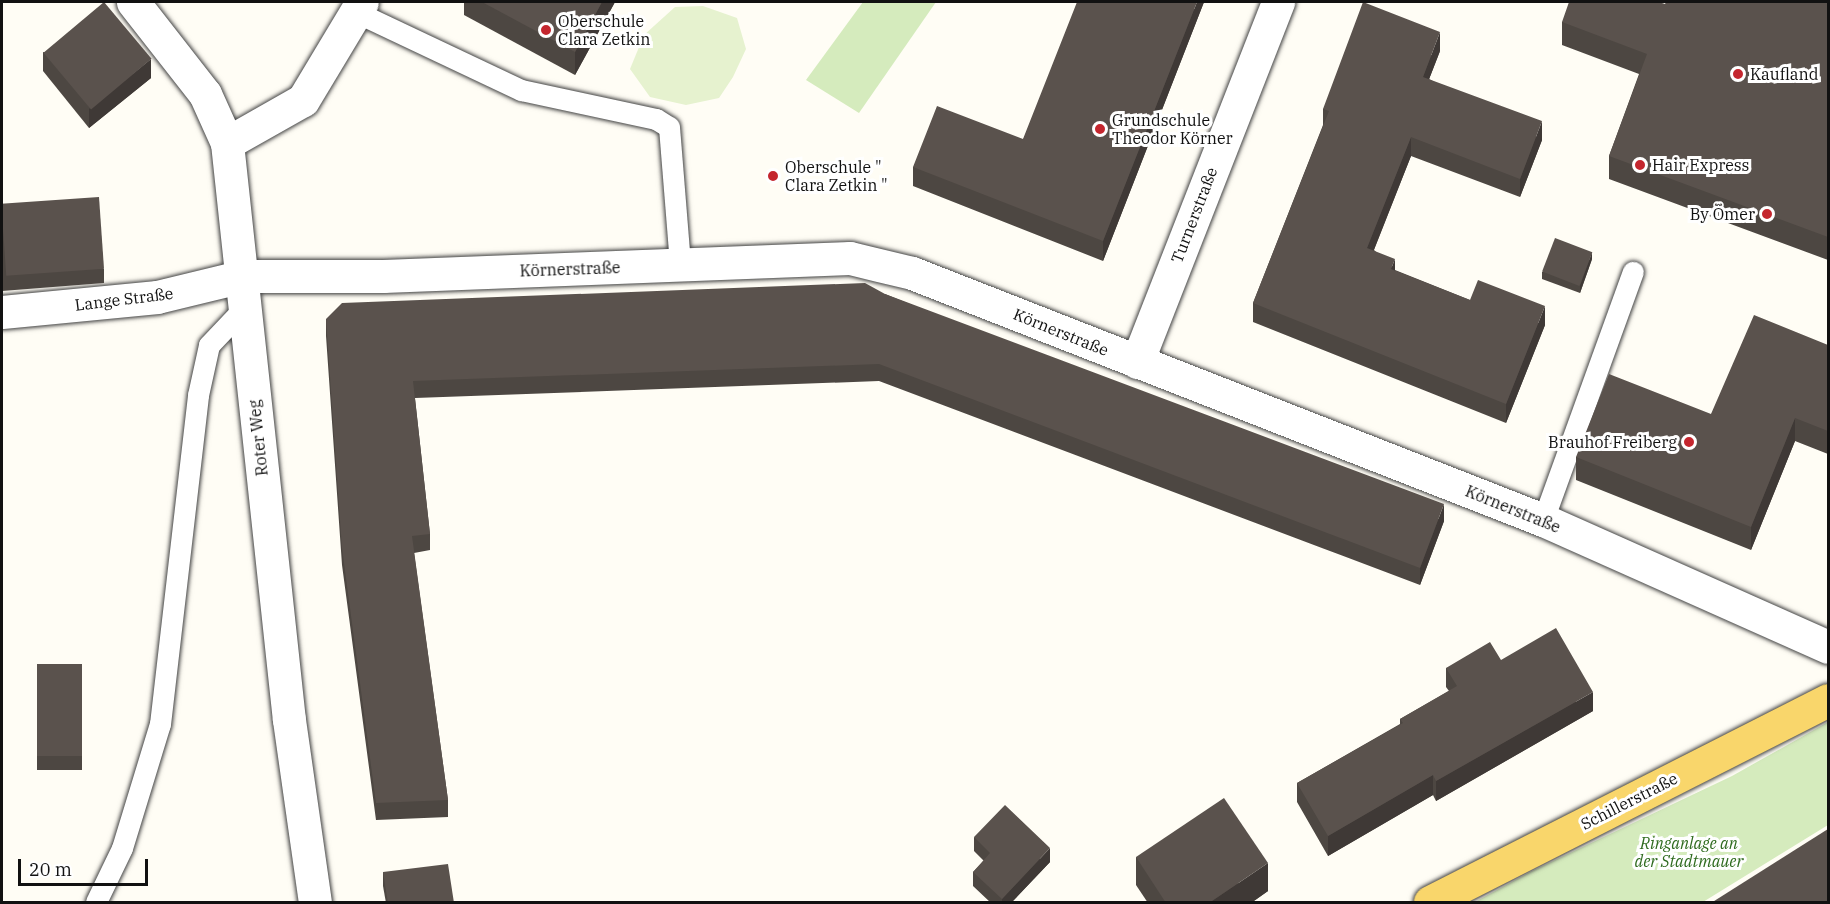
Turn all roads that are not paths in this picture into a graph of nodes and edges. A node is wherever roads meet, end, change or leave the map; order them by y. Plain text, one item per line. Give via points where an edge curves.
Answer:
1 (133, 2) edge
2 (1278, 2) edge
3 (359, 7) edge
4 (227, 143) junction
5 (680, 264) junction
6 (1633, 272) dead end
7 (245, 291) junction
8 (2, 312) edge
9 (1137, 362) junction
10 (1543, 520) junction
11 (1828, 646) edge
12 (1828, 700) edge
13 (96, 903) edge
14 (315, 903) edge
15 (1431, 903) edge

1 - 4 street, Roter Weg via 205,94
2 - 9 street, Turnerstraße
3 - 4 street via 303,100
3 - 5 lane via 521,90 656,119 669,127
4 - 7 street, Roter Weg
5 - 7 street, Körnerstraße via 383,276
5 - 9 street, Körnerstraße via 850,258 912,273
6 - 10 lane
7 - 8 street, Lange Straße
7 - 13 lane via 208,345 197,406 160,724 122,848
7 - 14 street, Roter Weg via 289,720
9 - 10 street, Körnerstraße
10 - 11 street, Körnerstraße
12 - 15 main road, Schillerstraße

